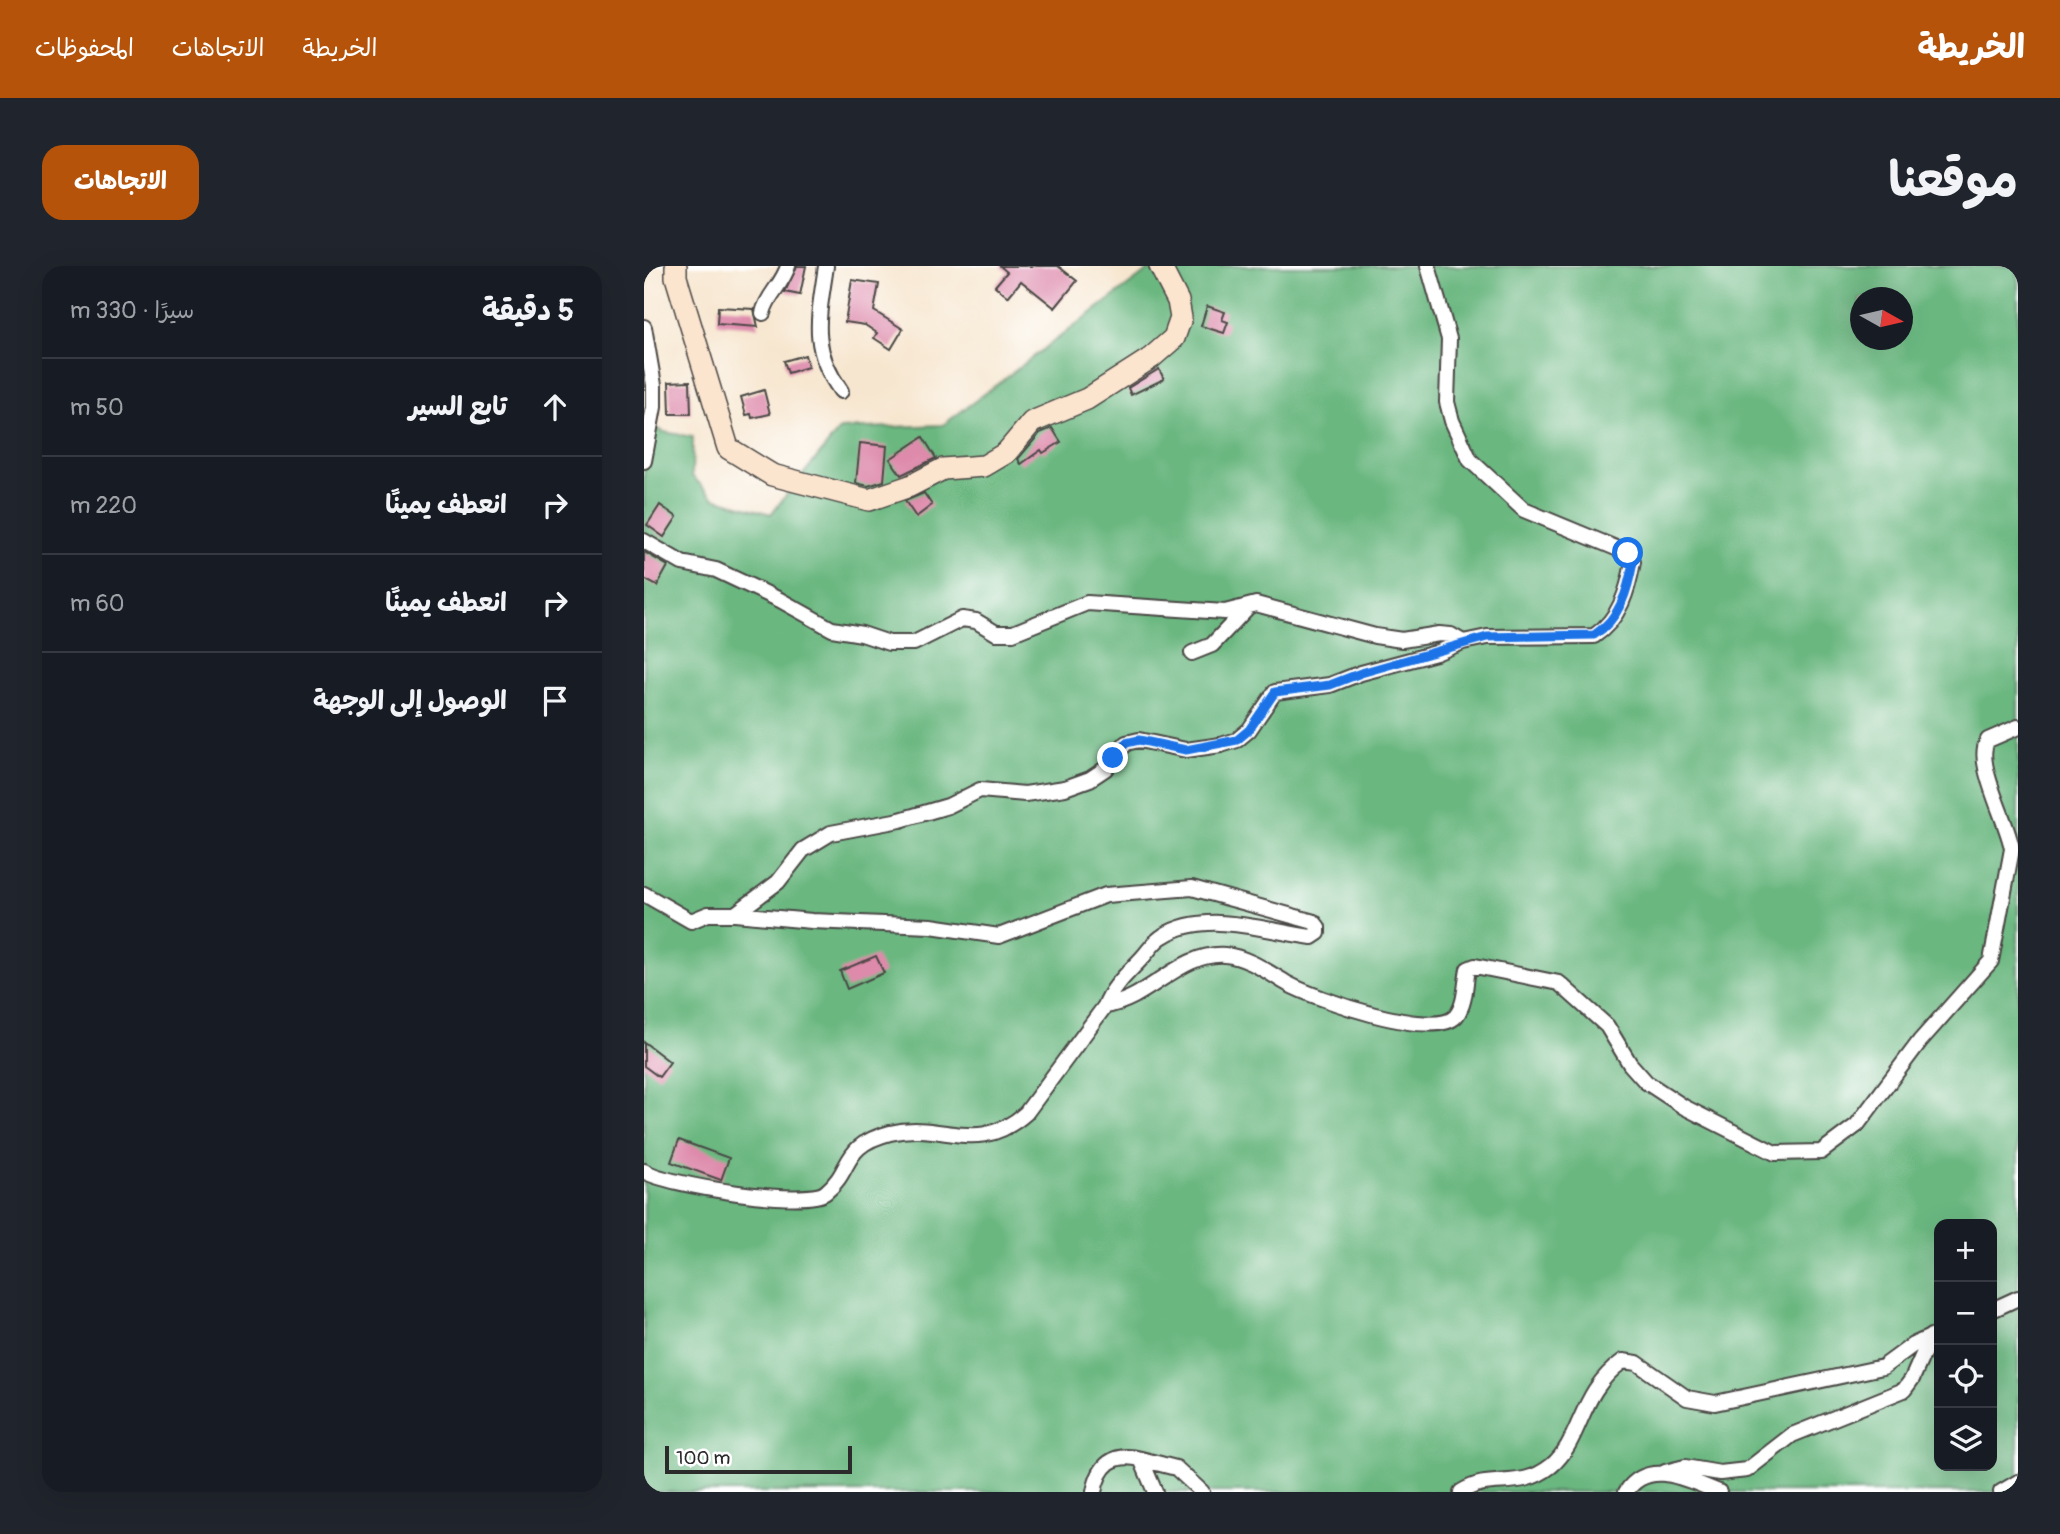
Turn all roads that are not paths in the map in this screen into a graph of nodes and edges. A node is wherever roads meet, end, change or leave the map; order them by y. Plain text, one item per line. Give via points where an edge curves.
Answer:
1 (676, 266) edge
2 (788, 266) edge
3 (826, 266) edge
4 (1160, 266) edge
5 (1428, 266) edge
6 (763, 313) dead end
7 (644, 327) edge
8 (841, 391) dead end
9 (644, 461) edge
10 (644, 541) edge
11 (1249, 606) junction
12 (1462, 642) junction
13 (1192, 653) dead end
14 (2018, 727) edge
15 (644, 894) edge
16 (735, 914) junction
17 (1105, 1006) junction
18 (644, 1171) edge
19 (2018, 1298) edge
20 (1997, 1308) edge
21 (1934, 1335) edge
22 (1934, 1337) edge
23 (1141, 1459) junction
24 (1665, 1472) junction
25 (2018, 1482) edge
26 (1094, 1492) edge
27 (1155, 1492) edge
28 (1202, 1492) edge
29 (1461, 1492) edge
30 (1626, 1492) edge
31 (1719, 1492) edge
32 (2001, 1492) edge

1 - 4 street via 728,448 772,475 869,500 943,469 985,466 1006,453 1032,422 1087,399 1151,358 1174,338 1181,318 1178,301
2 - 6 street
3 - 8 street via 818,346
5 - 12 street via 1449,339 1447,402 1470,460 1524,510 1628,553 1633,562 1628,589 1609,626 1594,635 1487,637
7 - 9 street via 654,385
10 - 11 street via 682,564 716,570 832,629 889,643 914,643 962,618 996,634 1013,633 1087,603 1225,612
11 - 12 street via 1256,604 1375,636 1402,640 1438,634
11 - 13 street via 1212,645
12 - 16 street via 1330,685 1275,692 1249,730 1221,745 1186,750 1139,740 1126,743 1105,769 1090,779 1065,788 1025,794 980,790 948,807 831,833 803,850 778,882
14 - 17 street via 1988,740 1983,755 2012,849 1991,961 1920,1041 1857,1125 1821,1152 1775,1153 1684,1107 1646,1082 1607,1026 1559,983 1544,978 1475,966 1468,970 1456,1016 1423,1025 1346,1006 1227,955 1200,957 1121,1004
15 - 16 street via 691,921 708,914
16 - 17 street via 931,926 999,936 1106,895 1192,888 1314,922 1318,927 1312,937 1204,922 1178,928 1160,937 1121,980
17 - 18 street via 1026,1113 996,1133 973,1137 918,1129 873,1139 852,1152 824,1194 808,1197 732,1192 678,1183
19 - 20 street
21 - 29 street via 1884,1367 1715,1403 1687,1398 1637,1363 1623,1361 1591,1393 1563,1455 1551,1465 1524,1482 1487,1482
22 - 24 street via 1904,1390 1792,1436 1747,1470 1685,1467
23 - 26 street via 1128,1455 1103,1465
23 - 27 street
23 - 28 street via 1176,1468
24 - 30 street via 1651,1473
24 - 31 street
25 - 32 street

